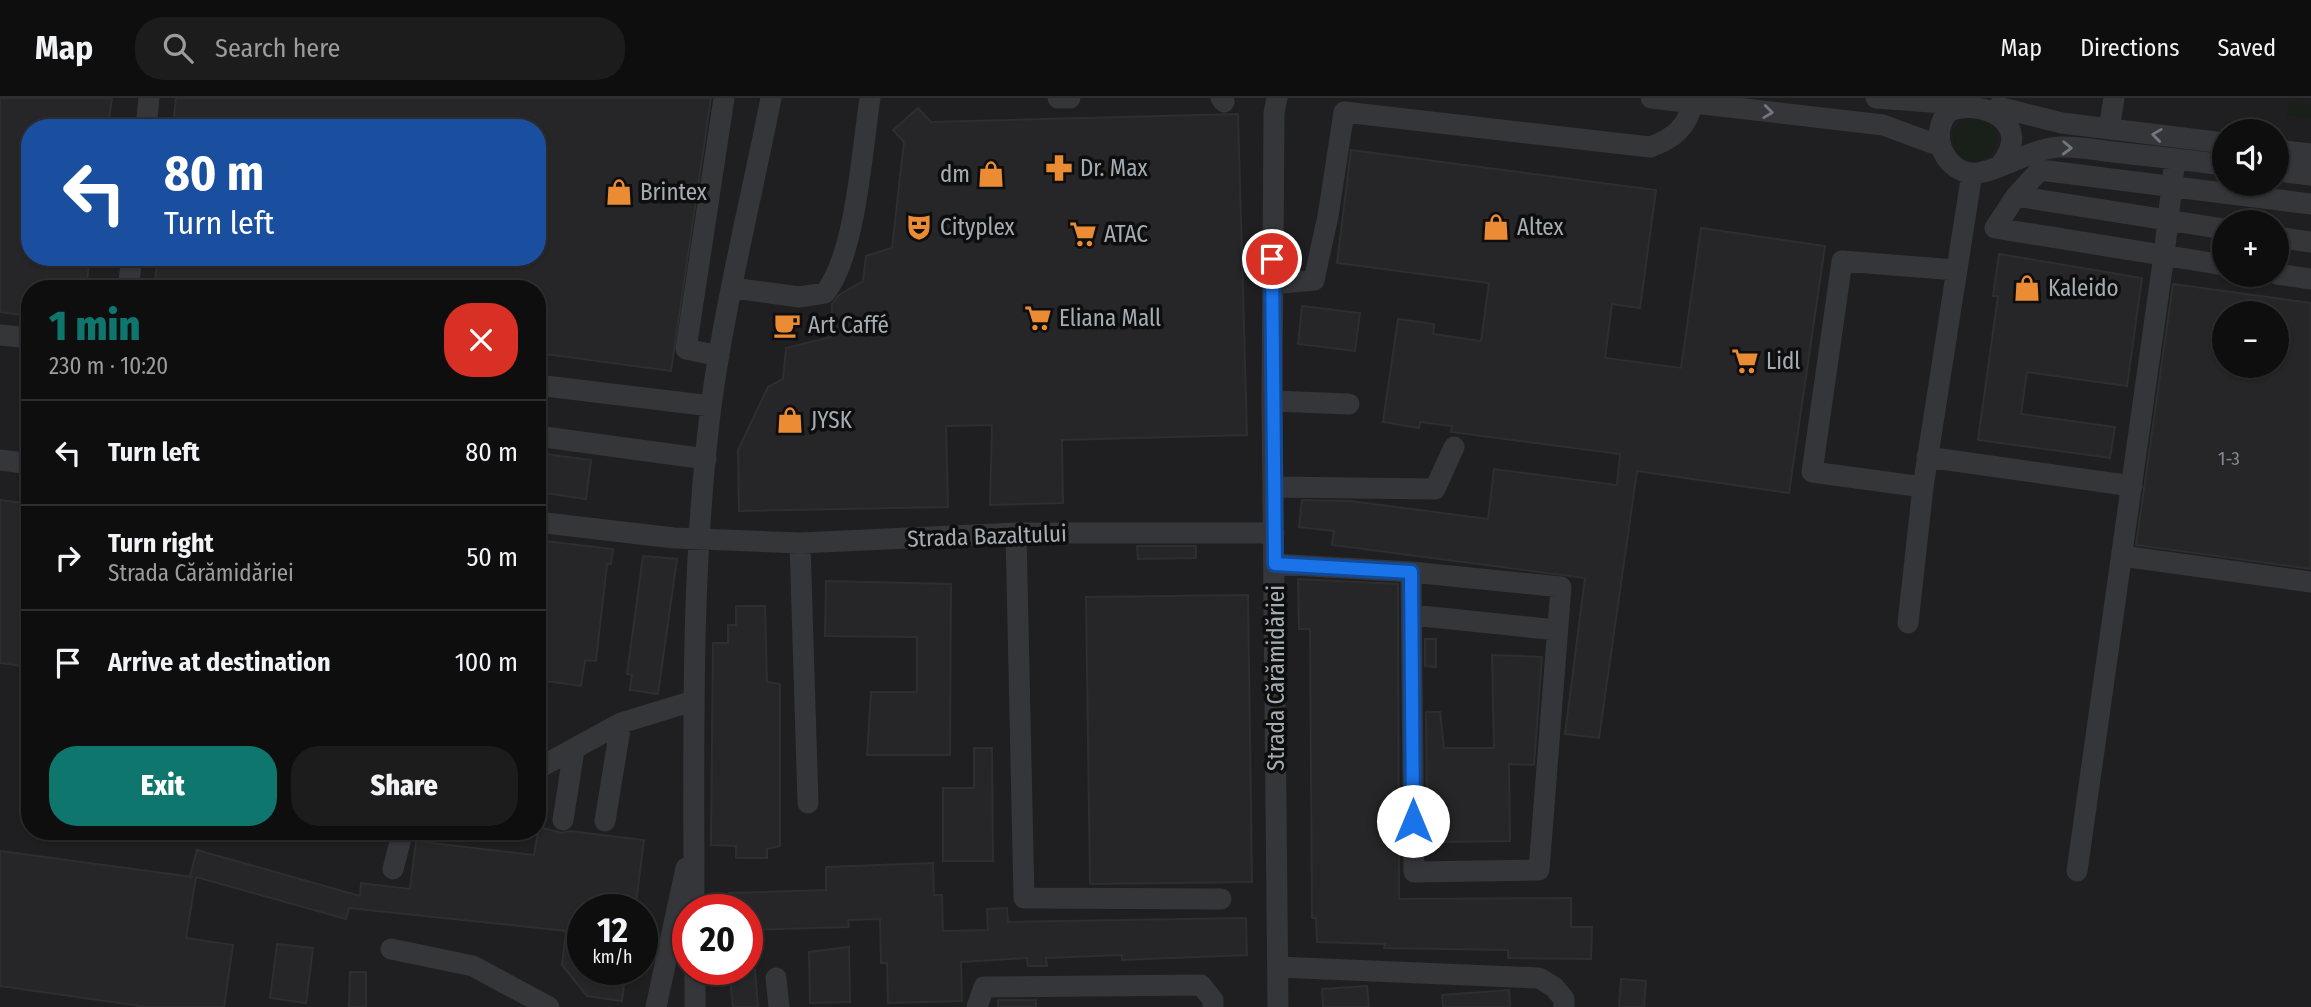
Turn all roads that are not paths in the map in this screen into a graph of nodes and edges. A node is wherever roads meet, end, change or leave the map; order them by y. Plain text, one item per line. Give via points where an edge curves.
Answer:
1 (149, 98) edge
2 (724, 98) edge
3 (771, 98) edge
4 (870, 98) edge
5 (1058, 98) edge
6 (1070, 98) edge
7 (1277, 98) edge
8 (1651, 98) edge
9 (1877, 98) edge
10 (2114, 98) edge
11 (1692, 103) junction
12 (1958, 104) junction
13 (1998, 107) junction
14 (147, 119) edge
15 (2109, 129) junction
16 (2212, 142) edge
17 (1940, 146) junction
18 (2289, 151) edge
19 (2311, 154) edge
20 (2175, 159) junction
21 (2002, 163) junction
22 (2212, 164) edge
23 (2289, 172) edge
24 (1972, 173) junction
25 (2311, 175) edge
26 (2172, 187) junction
27 (2016, 196) junction
28 (2311, 204) edge
29 (2169, 220) junction
30 (2212, 227) edge
31 (2289, 239) edge
32 (2311, 242) edge
33 (2164, 255) junction
34 (2212, 263) edge
35 (1956, 270) junction
36 (2289, 276) edge
37 (2311, 279) edge
38 (1272, 284) junction
39 (733, 288) junction
40 (0, 335) edge
41 (21, 337) edge
42 (719, 356) junction
43 (546, 386) edge
44 (1272, 401) junction
45 (1349, 404) dead end
46 (711, 406) junction
47 (546, 437) edge
48 (1454, 447) dead end
49 (1927, 457) junction
50 (706, 459) junction
51 (0, 460) edge
52 (21, 463) edge
53 (2132, 486) junction
54 (1274, 487) junction
55 (1923, 487) junction
56 (546, 523) edge
57 (1016, 533) junction
58 (1274, 533) junction
59 (701, 540) junction
60 (800, 543) junction
61 (2122, 556) junction
62 (1275, 564) junction
63 (1411, 572) junction
64 (2311, 582) edge
65 (1412, 615) junction
66 (1908, 623) dead end
67 (1557, 630) junction
68 (693, 701) junction
69 (621, 723) junction
70 (573, 750) junction
71 (546, 764) edge
72 (808, 803) dead end
73 (563, 820) dead end
74 (605, 821) dead end
75 (694, 832) junction
76 (401, 840) edge
77 (393, 869) dead end
78 (2077, 871) dead end
79 (695, 894) edge
80 (1221, 899) dead end
81 (391, 949) dead end
82 (1278, 967) junction
83 (776, 978) dead end
84 (695, 985) edge
85 (549, 1007) edge
86 (656, 1007) edge
87 (695, 1007) edge
88 (779, 1007) edge
89 (977, 1007) edge
90 (1213, 1007) edge
91 (1278, 1007) edge
92 (1564, 1007) edge

1 - 14 street
2 - 42 street via 687,348
3 - 39 street
4 - 39 street via 837,278 825,293 799,298
5 - 6 street
7 - 38 street, Strada Cărămidăriei
8 - 11 street
9 - 12 street
10 - 15 street
11 -> 17 street via 1882,125
11 - 38 street via 1686,125 1650,147 1344,112 1314,280
12 - 13 street via 1978,100
12 - 17 street via 1942,122
13 - 15 street
13 - 21 street via 2013,134
16 -> 15 street
17 - 24 street via 1952,164
18 - 19 street
21 -> 20 street via 2035,150 2062,147
20 - 22 street
20 - 26 street
21 - 24 street
23 - 25 street
24 - 35 street
26 - 27 street via 2040,170
26 - 28 street
26 - 29 street
27 - 29 street
27 - 33 street via 1995,228
29 - 30 street
29 - 33 street
31 - 32 street
33 - 34 street
33 - 53 street
35 - 49 street
35 - 55 street via 1842,261 1812,472
36 - 37 street
38 - 44 street, Strada Cărămidăriei
39 - 42 street
40 - 41 street
42 - 46 street
43 - 46 street
44 - 45 street
44 - 54 street, Strada Cărămidăriei
46 - 50 street
47 - 50 street
48 - 54 street via 1435,489
49 - 53 street
49 - 55 street
50 - 59 street
51 - 52 street
53 - 61 street
54 - 58 street, Strada Cărămidăriei
55 - 66 street
56 - 59 street, Strada Bazaltului
57 - 58 street, Strada Bazaltului
57 - 60 street, Strada Bazaltului
57 - 80 street via 1024,898
58 - 62 street, Strada Cărămidăriei
59 - 60 street, Strada Bazaltului
59 - 68 street
60 - 72 street
61 - 64 street
61 - 78 street
62 - 63 street
62 - 82 street, Strada Cărămidăriei
63 - 65 street
63 - 67 street via 1561,587
65 - 67 street
65 - 67 street via 1414,872 1539,870
68 - 69 street
68 - 75 street
69 - 70 street
69 - 74 street
70 - 71 street
70 - 73 street
75 - 79 street
75 - 86 street
76 - 77 street
81 - 85 street via 473,966
82 - 91 street, Strada Cărămidăriei
82 - 92 street via 1539,978 1554,987 1564,999
83 - 88 street
84 - 87 street
89 - 90 street via 984,987 1200,985 1213,1000

